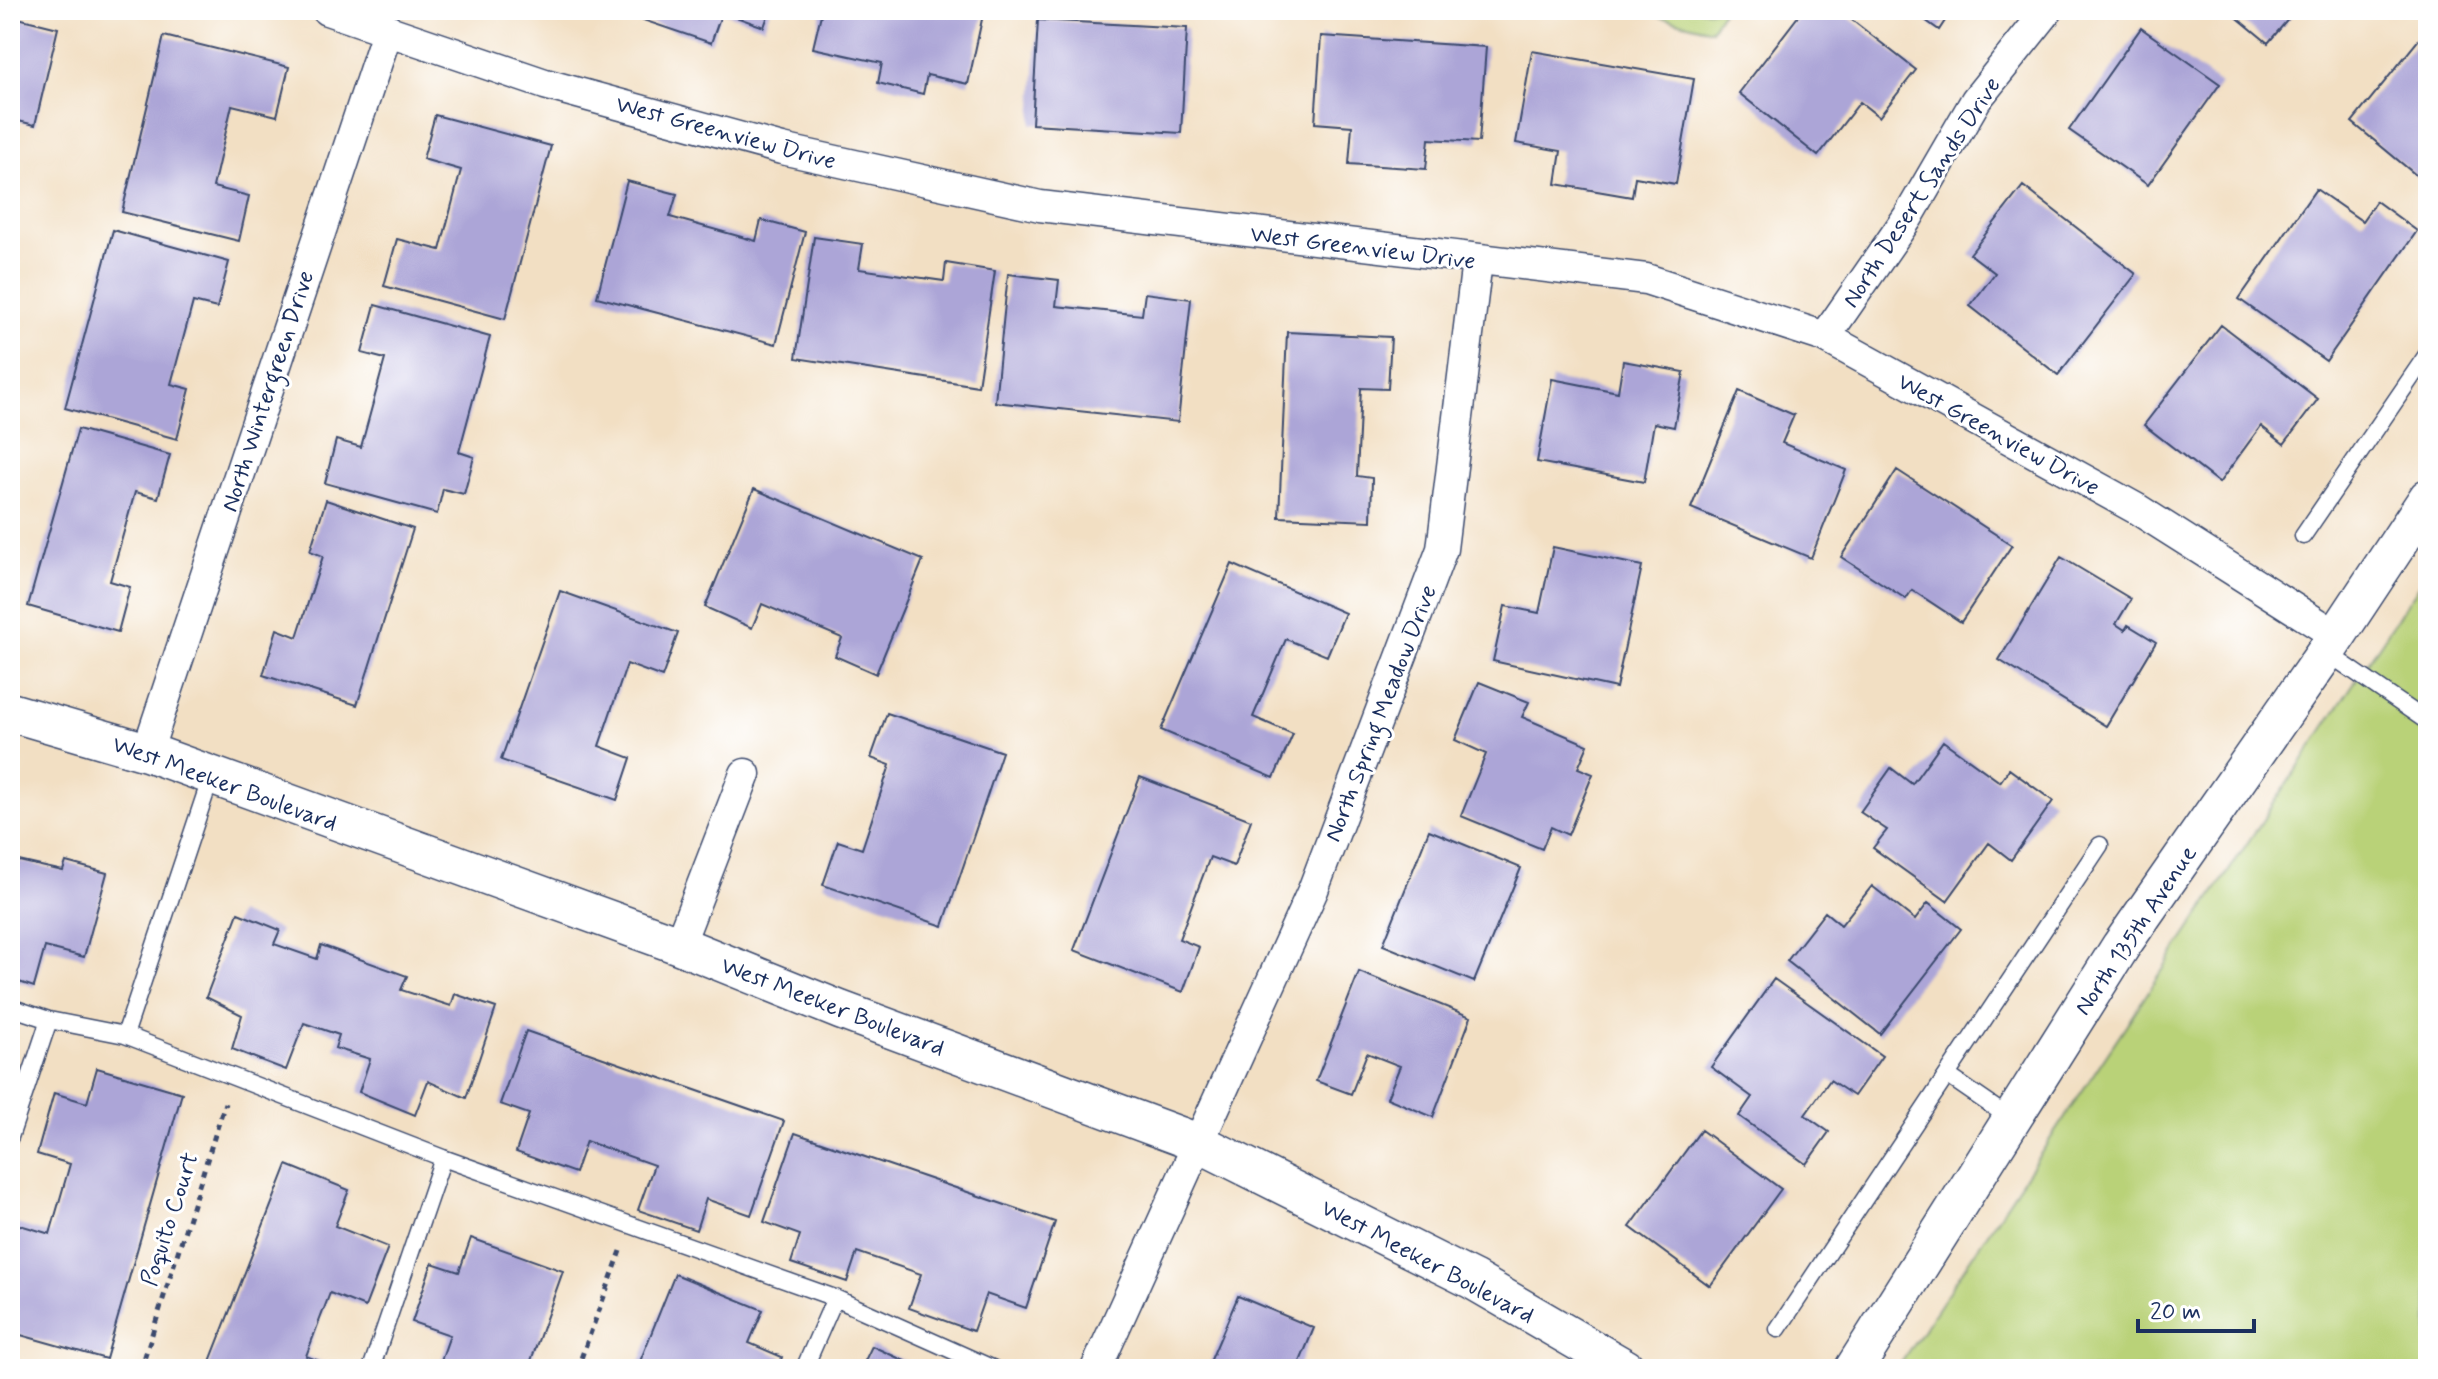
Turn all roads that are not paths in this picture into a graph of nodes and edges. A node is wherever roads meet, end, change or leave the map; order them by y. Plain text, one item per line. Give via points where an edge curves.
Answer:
1 (327, 10) edge
2 (2048, 10) edge
3 (388, 29) junction
4 (1477, 261) junction
5 (1825, 337) junction
6 (2428, 353) edge
7 (2428, 498) edge
8 (2303, 536) dead end
9 (2332, 644) junction
10 (10, 712) edge
11 (2428, 722) edge
12 (147, 752) junction
13 (745, 774) dead end
14 (211, 777) junction
15 (2100, 845) dead end
16 (679, 945) junction
17 (10, 1007) edge
18 (49, 1020) junction
19 (125, 1035) junction
20 (1947, 1075) junction
21 (2013, 1120) junction
22 (10, 1137) edge
23 (1201, 1144) junction
24 (443, 1158) junction
25 (835, 1298) junction
26 (1778, 1329) dead end
27 (371, 1369) edge
28 (804, 1369) edge
29 (994, 1369) edge
30 (1096, 1369) edge
31 (1626, 1369) edge
32 (1854, 1369) edge

1 - 3 street, West Greenview Drive
2 - 5 street, North Desert Sands Drive via 1976,100 1908,217
3 - 4 street, West Greenview Drive via 545,84 782,149 1040,206
3 - 12 street, North Wintergreen Drive
4 - 5 street, West Greenview Drive via 1646,279
4 - 23 street, North Spring Meadow Drive via 1442,549 1313,890
5 - 9 street, West Greenview Drive via 2137,509
6 - 8 lane
7 - 9 street, North 135th Avenue
9 - 11 lane
9 - 21 street, North 135th Avenue via 2121,946
10 - 12 street, West Meeker Boulevard
12 - 14 street, West Meeker Boulevard
13 - 16 street
14 - 16 street, West Meeker Boulevard
14 - 19 lane
15 - 20 lane
16 - 23 street, West Meeker Boulevard
17 - 18 lane
18 - 19 lane
18 - 22 lane
19 - 24 lane
20 - 21 lane
20 - 26 lane
21 - 32 street, North 135th Avenue
23 - 30 street, North Spring Meadow Drive
23 - 31 street, West Meeker Boulevard via 1473,1280
24 - 25 lane
24 - 27 lane
25 - 28 lane
25 - 29 lane

